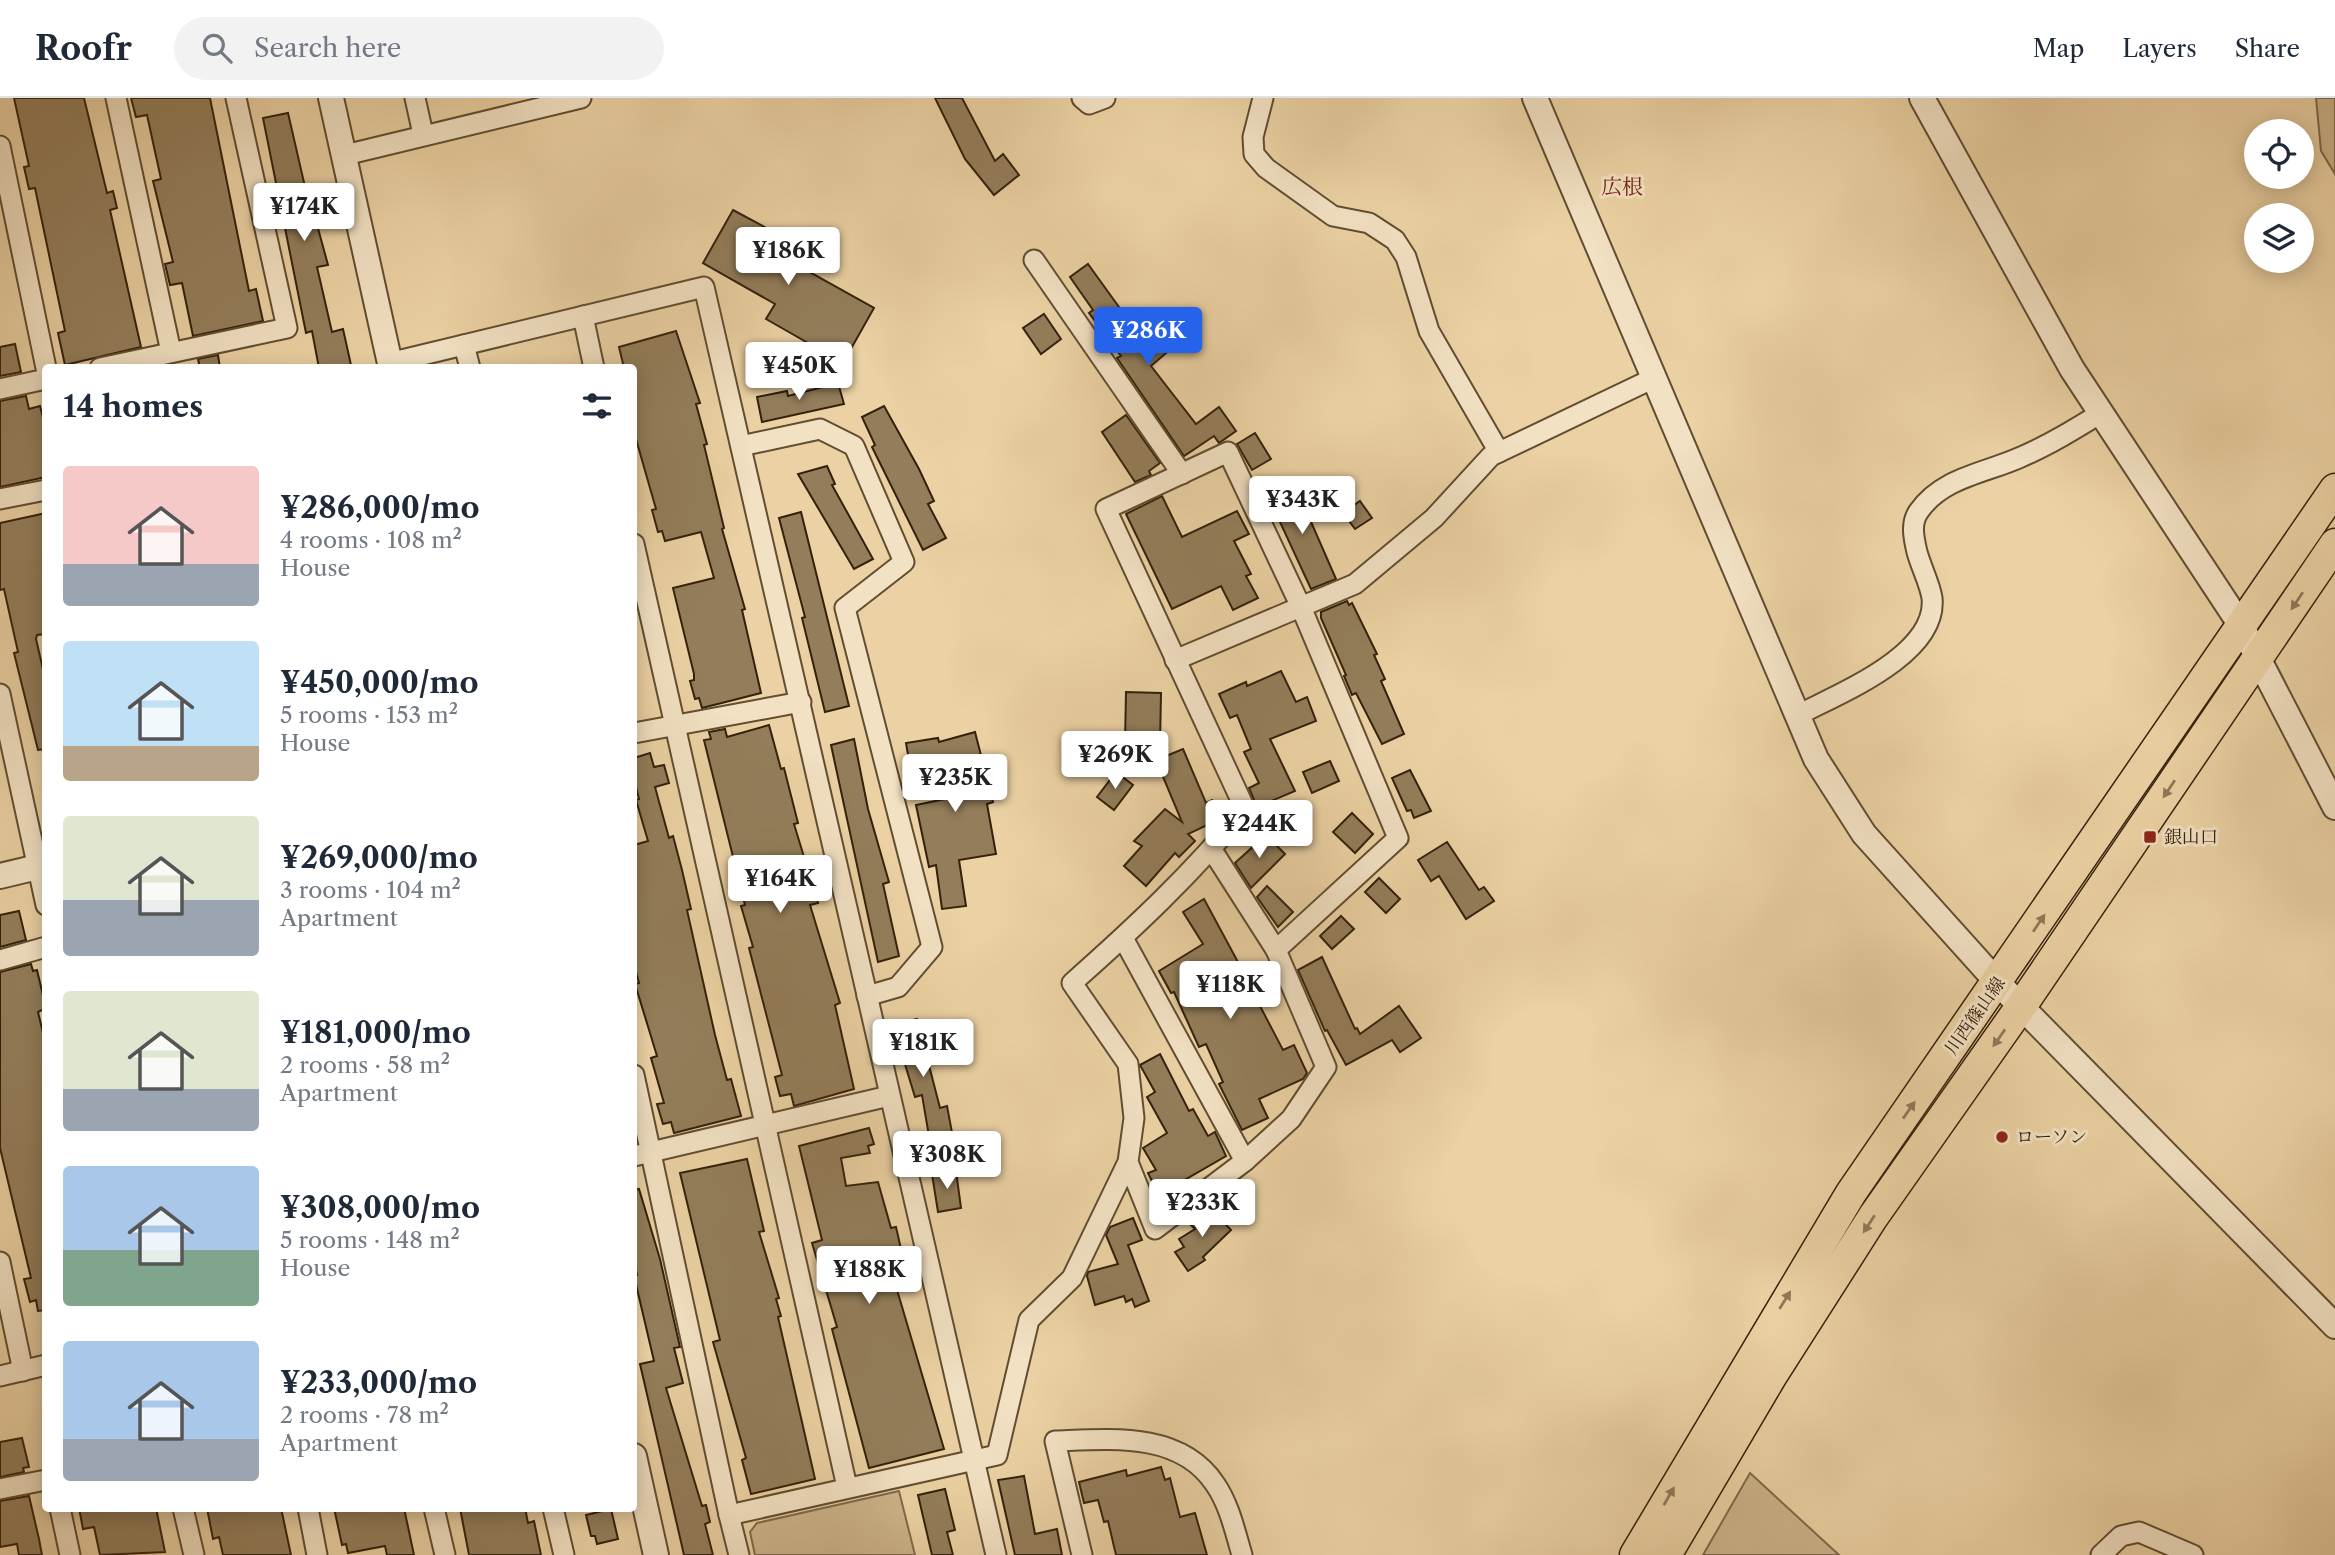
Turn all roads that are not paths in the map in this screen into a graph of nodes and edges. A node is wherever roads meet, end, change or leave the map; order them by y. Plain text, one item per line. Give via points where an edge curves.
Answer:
1 (116, 98) edge
2 (236, 98) edge
3 (331, 98) edge
4 (415, 98) edge
5 (581, 98) edge
6 (1082, 98) edge
7 (1105, 98) edge
8 (1263, 98) edge
9 (1535, 98) edge
10 (1922, 98) edge
11 (423, 134) junction
12 (0, 146) edge
13 (345, 155) junction
14 (1034, 260) dead end
15 (583, 316) junction
16 (464, 345) junction
17 (171, 352) junction
18 (45, 364) edge
19 (118, 364) edge
20 (390, 364) edge
21 (394, 364) edge
22 (469, 364) edge
23 (593, 364) edge
24 (1654, 378) junction
25 (42, 380) edge
26 (0, 389) edge
27 (2101, 413) junction
28 (741, 446) junction
29 (1499, 452) junction
30 (1182, 474) junction
31 (42, 491) edge
32 (0, 499) edge
33 (2328, 499) edge
34 (2335, 544) edge
35 (637, 558) edge
36 (1301, 607) junction
37 (2242, 627) junction
38 (2259, 657) junction
39 (1175, 660) junction
40 (0, 694) edge
41 (802, 702) junction
42 (1798, 715) junction
43 (674, 725) junction
44 (637, 732) edge
45 (2335, 807) edge
46 (1212, 850) junction
47 (41, 866) edge
48 (0, 876) edge
49 (1123, 938) junction
50 (42, 948) edge
51 (1276, 950) junction
52 (0, 960) edge
53 (1998, 983) junction
54 (867, 996) junction
55 (2022, 1005) junction
56 (889, 1096) junction
57 (637, 1105) edge
58 (766, 1124) junction
59 (642, 1154) edge
60 (1245, 1161) junction
61 (1128, 1162) junction
62 (0, 1262) edge
63 (2335, 1326) edge
64 (42, 1366) edge
65 (23, 1371) junction
66 (0, 1376) edge
67 (975, 1461) junction
68 (637, 1470) edge
69 (42, 1481) edge
70 (847, 1487) junction
71 (0, 1489) edge
72 (61, 1512) edge
73 (184, 1512) edge
74 (309, 1512) edge
75 (435, 1512) edge
76 (554, 1512) edge
77 (729, 1515) junction
78 (70, 1555) edge
79 (194, 1555) edge
80 (317, 1555) edge
81 (445, 1555) edge
82 (564, 1555) edge
83 (656, 1555) edge
84 (739, 1555) edge
85 (996, 1555) edge
86 (1082, 1555) edge
87 (1242, 1555) edge
88 (1635, 1555) edge
89 (1667, 1555) edge
90 (2101, 1555) edge
91 (2193, 1555) edge

1 - 17 street
2 - 17 street via 287,328
3 - 13 street
4 - 11 street
5 - 11 street
6 - 7 street via 1089,104
8 - 29 street via 1253,137 1254,154 1266,168 1333,216 1369,223 1395,240 1406,257 1429,331
9 - 24 street
10 - 27 street
11 - 13 street
12 - 18 street
13 - 20 street
14 - 30 street
15 - 16 street
15 - 23 street
15 - 28 street via 704,287
16 - 21 street
16 - 22 street
17 - 19 street
24 - 29 street
24 - 42 street
25 - 26 street
27 - 37 street
27 - 42 street via 2055,441 1937,492 1917,513 1913,533 1932,598 1914,644 1895,664
28 - 41 street
28 - 54 street via 820,429 854,446 904,562 845,608 932,947 898,987
29 - 36 street via 1434,518 1355,584
30 - 36 street via 1228,452
30 - 39 street via 1106,509
31 - 32 street
33 - 37 main road, 川西篠山線
34 -> 38 main road, 川西篠山線
35 - 43 street
36 - 39 street
36 - 51 street via 1398,838
37 - 38 street
53 -> 37 main road, 川西篠山線
38 - 45 street
38 -> 55 main road, 川西篠山線
39 - 46 street via 1245,809
40 - 47 street
41 - 43 street
41 - 54 street
42 - 53 street via 1816,759 1864,834
43 - 44 street
43 - 58 street
46 - 49 street
46 - 51 street
47 - 48 street
49 - 60 street
49 - 61 street via 1072,984 1128,1065 1134,1118
50 - 52 street
51 - 60 street via 1326,1068 1291,1119
53 - 55 street
88 -> 53 main road, 川西篠山線 via 1852,1193
54 - 56 street
55 - 63 street
55 -> 89 main road, 川西篠山線 via 1872,1217
56 - 58 street
56 - 67 street
57 - 59 street
58 - 59 street
58 - 70 street
59 - 77 street
60 - 61 street via 1155,1229
61 - 67 street via 1072,1278 1028,1320 997,1455
62 - 65 street
64 - 65 street
65 - 66 street
67 - 70 street
67 - 85 street
68 - 83 street
69 - 71 street
70 - 77 street
72 - 78 street
73 - 79 street
74 - 80 street
75 - 81 street
76 - 82 street
77 - 84 street
86 - 87 street via 1055,1441 1126,1438 1161,1446 1193,1461 1217,1486
90 - 91 street via 2122,1536 2139,1532

